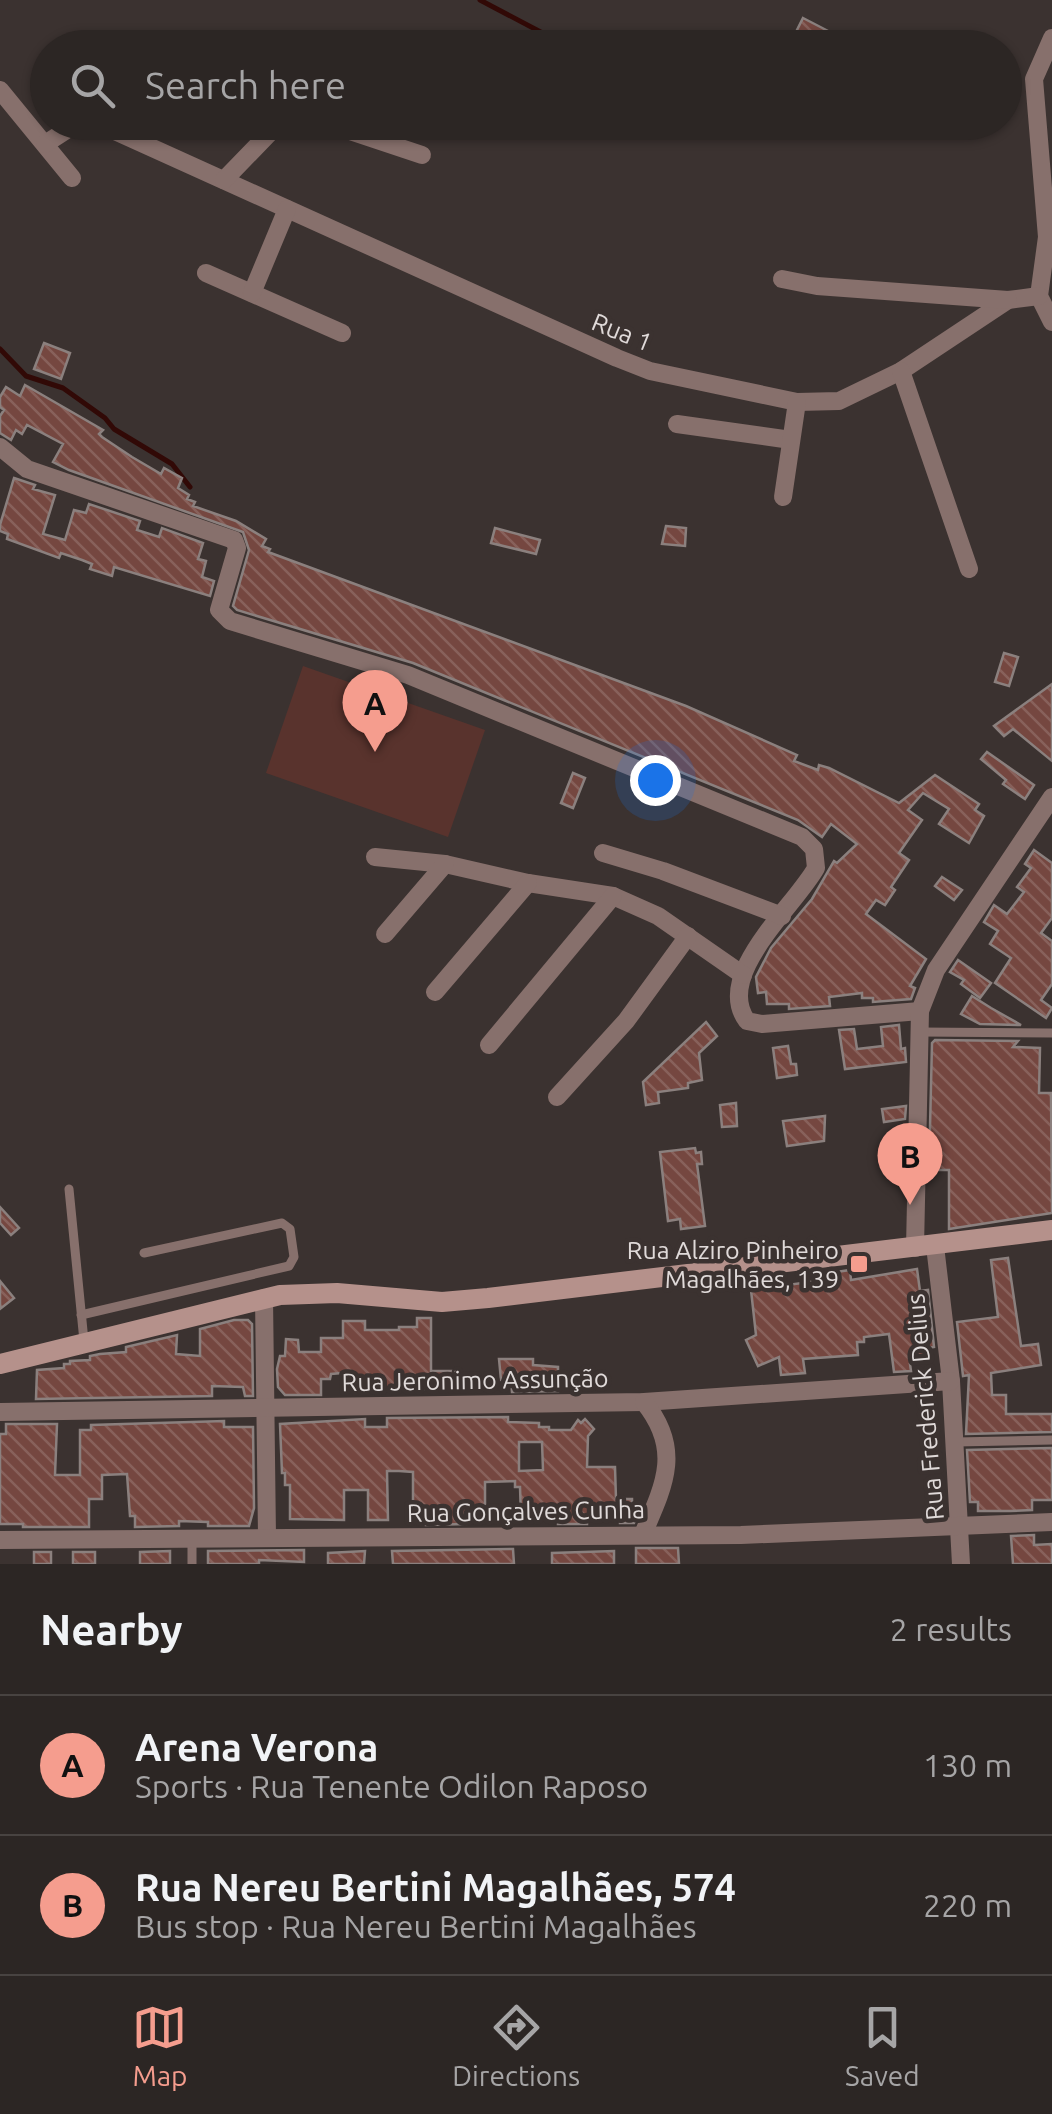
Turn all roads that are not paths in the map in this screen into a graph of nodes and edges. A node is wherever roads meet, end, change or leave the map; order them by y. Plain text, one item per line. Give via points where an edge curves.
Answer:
1 (1052, 38) edge
2 (0, 90) edge
3 (30, 127) edge
4 (41, 140) edge
5 (50, 140) edge
6 (135, 140) edge
7 (263, 140) edge
8 (377, 140) edge
9 (44, 144) junction
10 (422, 155) dead end
11 (72, 178) dead end
12 (224, 180) junction
13 (287, 209) junction
14 (206, 273) dead end
15 (782, 279) dead end
16 (252, 294) junction
17 (1039, 296) junction
18 (1008, 300) junction
19 (1052, 322) edge
20 (342, 333) dead end
21 (901, 371) junction
22 (796, 402) junction
23 (678, 424) dead end
24 (792, 440) junction
25 (0, 447) edge
26 (0, 462) edge
27 (26, 468) junction
28 (783, 497) dead end
29 (969, 570) dead end
30 (1052, 798) edge
31 (603, 852) dead end
32 (376, 857) dead end
33 (445, 864) junction
34 (528, 884) junction
35 (613, 896) junction
36 (782, 916) junction
37 (384, 934) dead end
38 (688, 936) junction
39 (743, 975) junction
40 (434, 992) dead end
41 (920, 1011) junction
42 (919, 1032) junction
43 (1052, 1033) edge
44 (489, 1045) dead end
45 (557, 1097) dead end
46 (68, 1189) dead end
47 (1052, 1230) edge
48 (925, 1247) junction
49 (144, 1253) dead end
50 (264, 1298) junction
51 (81, 1315) junction
52 (84, 1341) junction
53 (0, 1364) edge
54 (951, 1381) junction
55 (644, 1402) junction
56 (267, 1408) junction
57 (0, 1412) edge
58 (1052, 1440) edge
59 (956, 1442) junction
60 (1052, 1522) edge
61 (961, 1525) junction
62 (643, 1534) junction
63 (267, 1537) junction
64 (192, 1538) junction
65 (0, 1540) edge
66 (192, 1564) edge
67 (961, 1564) edge

1 - 17 street via 1034,79 1046,210
2 - 3 street
4 - 9 street
5 - 9 street
6 - 12 street, Rua 1
7 - 12 street
8 - 10 street
9 - 11 street
12 - 13 street, Rua 1
13 - 16 street
13 - 22 street, Rua 1 via 633,365
14 - 16 street
15 - 18 street
16 - 20 street
17 - 18 street, Rua 1
17 - 19 street
18 - 21 street, Rua 1
21 - 22 street, Rua 1 via 839,401
21 - 29 street
22 - 24 street
23 - 24 street
24 - 28 street
25 - 27 street
26 - 27 street
27 - 36 street via 234,540 224,618 436,686 802,837 814,848 816,868
30 - 41 street via 936,970
31 - 36 street
32 - 33 street
33 - 34 street
33 - 37 street
34 - 35 street
34 - 40 street
35 - 38 street
35 - 44 street
36 - 39 street
38 - 39 street
38 - 45 street via 626,1021
39 - 41 street via 741,1012 754,1023
41 - 42 street, Rua Frederick Delius
42 - 43 lane
42 - 48 street, Rua Frederick Delius
46 - 51 lane
47 - 48 street
48 - 50 street via 488,1298 400,1300 324,1292
48 - 54 street, Rua Frederick Delius
49 - 51 lane via 282,1222 290,1229 294,1257 288,1266
50 - 52 street
50 - 56 street
51 - 52 lane
52 - 53 street
54 - 55 street, Rua Jeronimo Assunção
54 - 59 street, Rua Frederick Delius
55 - 56 street, Rua Jeronimo Assunção
55 - 62 street via 663,1433 667,1466
56 - 57 street, Rua Jeronimo Assunção
56 - 63 street
58 - 59 lane
59 - 61 street, Rua Frederick Delius
60 - 61 street, Rua Gonçalves Cunha
61 - 62 street, Rua Gonçalves Cunha
61 - 67 street, Rua Frederick Delius
62 - 63 street, Rua Gonçalves Cunha
63 - 64 street, Rua Gonçalves Cunha
64 - 65 street, Rua Gonçalves Cunha
64 - 66 lane

